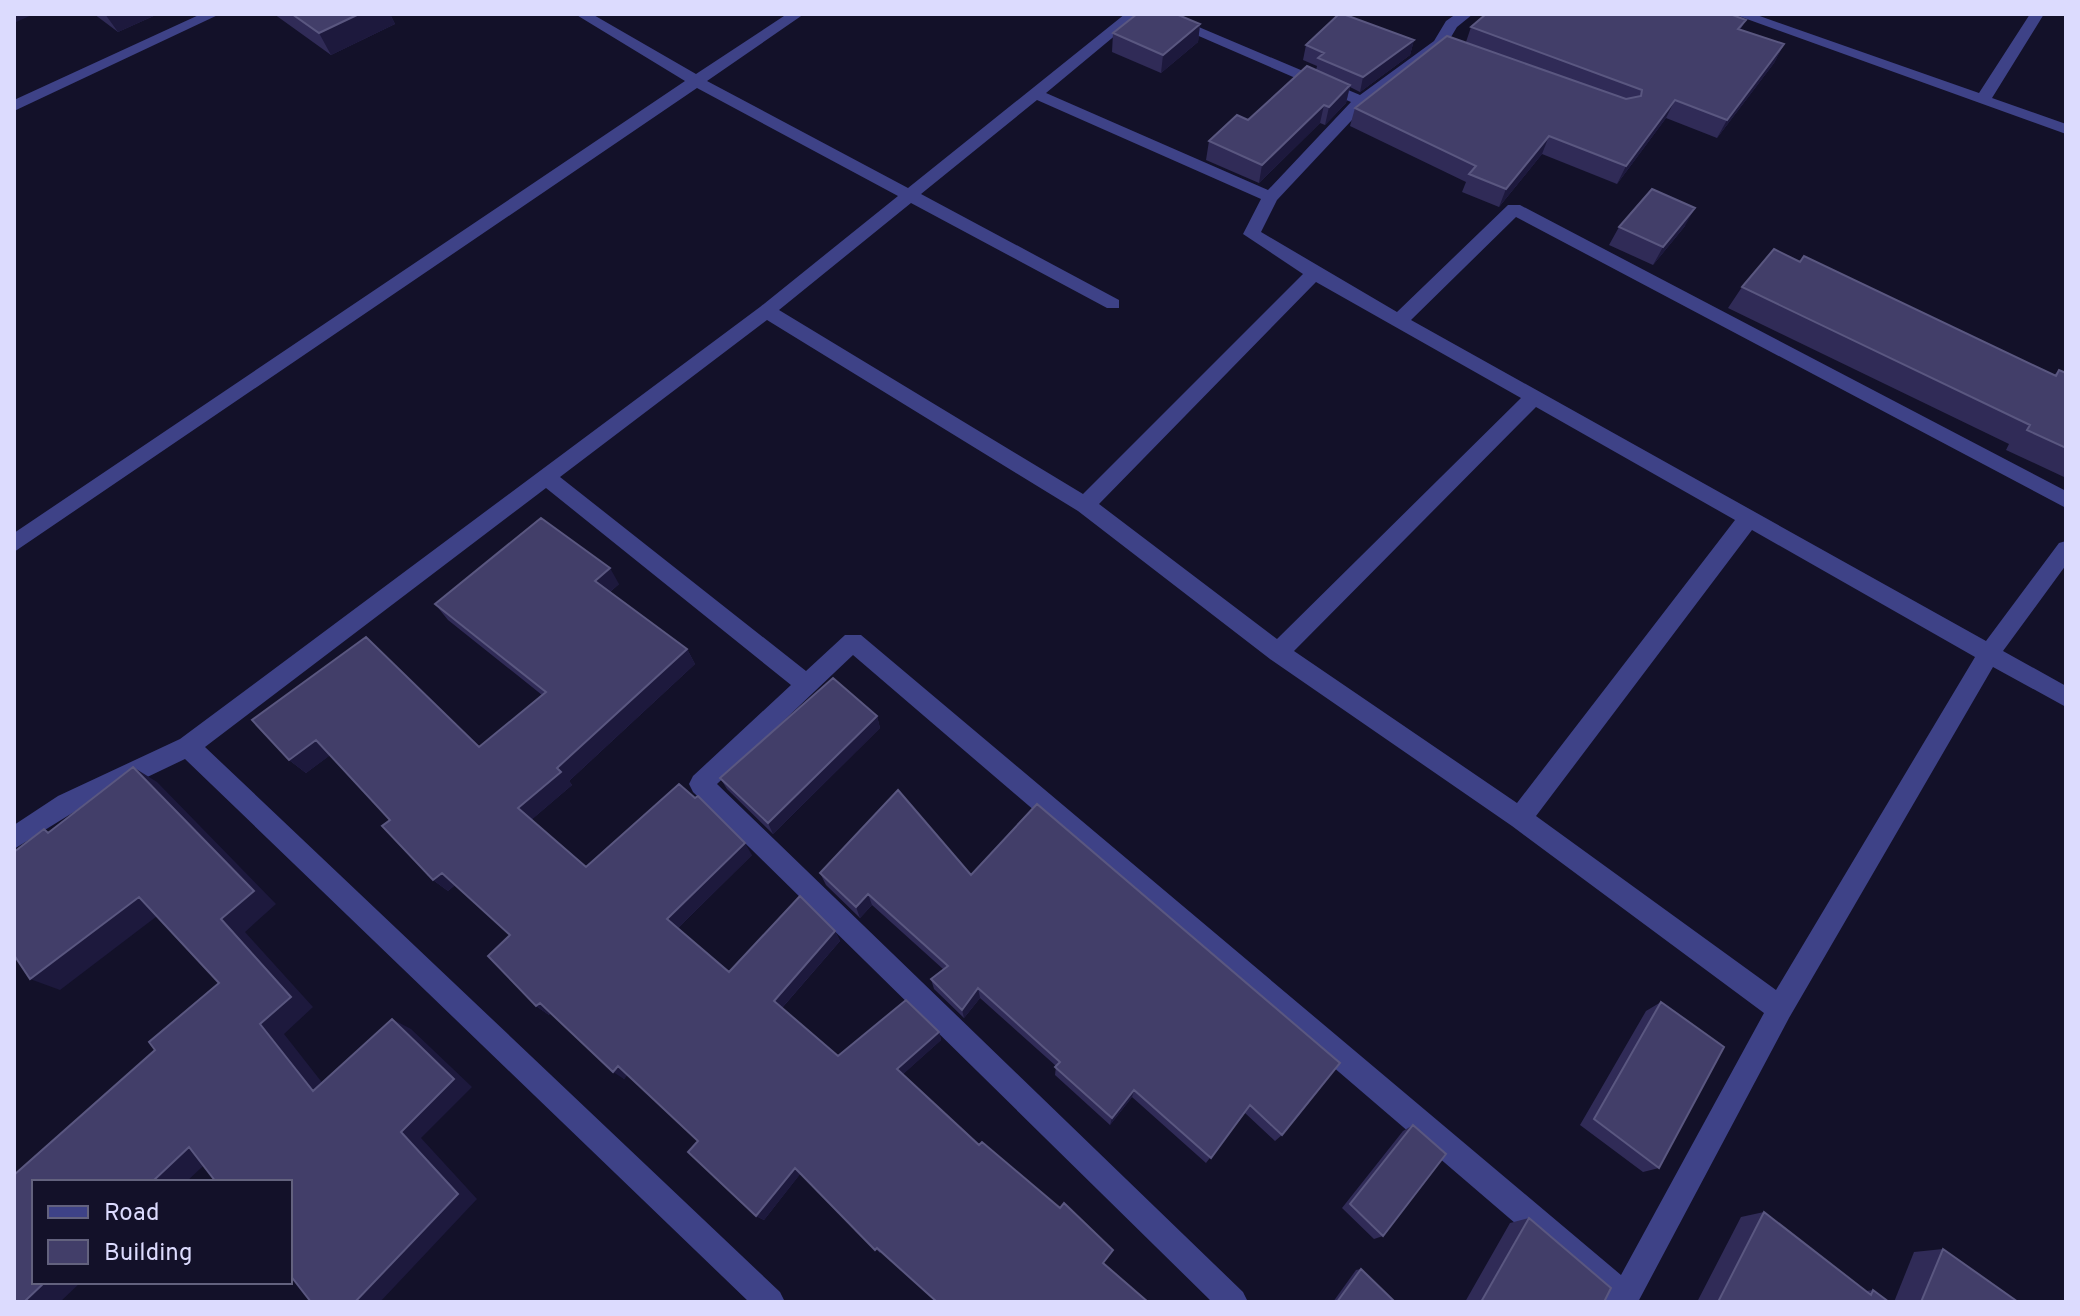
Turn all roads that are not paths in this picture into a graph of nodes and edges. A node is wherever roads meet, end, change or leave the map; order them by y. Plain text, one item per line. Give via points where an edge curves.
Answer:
1 (213, 14) edge
2 (582, 14) edge
3 (797, 14) edge
4 (1134, 14) edge
5 (1155, 14) edge
6 (1466, 14) edge
7 (1740, 14) edge
8 (2037, 14) edge
9 (696, 81) junction
10 (1035, 94) junction
11 (1984, 98) junction
12 (1361, 101) junction
13 (14, 106) edge
14 (2066, 129) edge
15 (908, 196) junction
16 (1270, 197) junction
17 (1314, 273) junction
18 (1113, 304) dead end
19 (766, 311) junction
20 (1399, 321) junction
21 (1534, 397) junction
22 (546, 477) junction
23 (2066, 500) edge
24 (1085, 505) junction
25 (1749, 518) junction
26 (14, 544) edge
27 (2066, 549) edge
28 (1278, 652) junction
29 (1989, 653) junction
30 (807, 685) junction
31 (2066, 697) edge
32 (188, 746) junction
33 (1520, 818) junction
34 (14, 838) edge
35 (1780, 1009) junction
36 (1623, 1300) edge
37 (770, 1302) edge
38 (1233, 1302) edge

1 - 13 street
2 - 9 street
3 - 9 street
4 - 10 street
5 - 12 street
6 - 12 street via 1451,24 1447,47
7 - 11 street
8 - 11 street
9 - 15 street
9 - 26 street
10 - 15 street
10 - 16 street
11 - 14 street
12 - 16 street
15 - 18 street
15 - 19 street
16 - 17 street via 1252,234
17 - 20 street
17 - 24 street
19 - 22 street
19 - 24 street
20 - 21 street
20 - 23 street via 1514,209
21 - 25 street
21 - 28 street
22 - 30 street
22 - 32 street
24 - 28 street
25 - 29 street
25 - 33 street
27 - 29 street
28 - 33 street
29 - 31 street
29 - 35 street
30 - 36 street via 853,642
30 - 38 street via 701,784
32 - 34 street via 66,804
32 - 37 street
33 - 35 street
35 - 36 street

